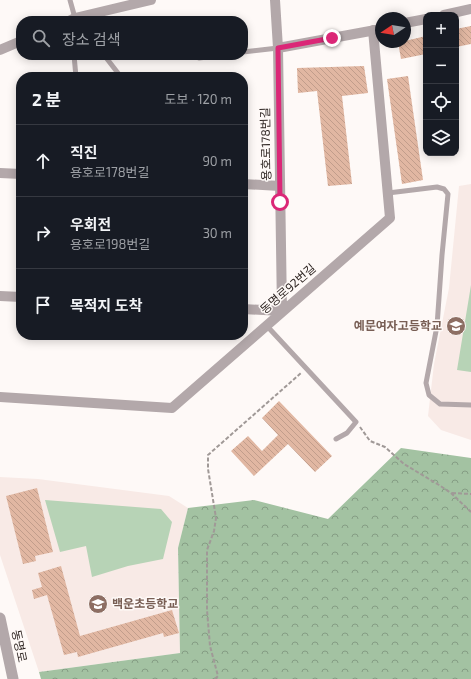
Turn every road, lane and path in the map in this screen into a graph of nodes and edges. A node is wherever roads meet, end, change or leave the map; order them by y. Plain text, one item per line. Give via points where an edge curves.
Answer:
1 (70, 0) edge
2 (152, 0) edge
3 (275, 0) edge
4 (471, 9) edge
5 (458, 12) edge
6 (72, 16) edge
7 (89, 16) edge
8 (423, 20) edge
9 (411, 22) edge
10 (375, 29) edge
11 (16, 43) edge
12 (278, 48) junction
13 (378, 48) edge
14 (0, 50) edge
15 (248, 51) edge
16 (74, 60) edge
17 (108, 60) edge
18 (76, 72) edge
19 (117, 72) edge
20 (0, 173) edge
21 (16, 174) edge
22 (248, 184) edge
23 (280, 186) junction
24 (388, 193) junction
25 (0, 296) edge
26 (16, 298) edge
27 (248, 309) edge
28 (282, 311) junction
29 (266, 325) junction
30 (306, 368) junction
31 (0, 396) edge
32 (471, 405) edge
33 (356, 422) junction
34 (336, 439) dead end
35 (451, 493) junction
36 (471, 494) edge
37 (471, 512) edge
38 (0, 618) edge
39 (13, 679) edge
40 (215, 679) edge

1 - 6 lane
2 - 7 street
3 - 12 street, 용호로178번길
4 - 5 street
8 - 9 street
10 - 12 street
11 - 14 street
12 - 15 lane
12 - 23 street, 용호로178번길
13 - 24 street, 동명로92번길
16 - 18 lane
17 - 19 lane
20 - 21 street
22 - 23 street
23 - 28 street, 용호로178번길
24 - 28 street, 동명로92번길 via 390,218
24 - 32 lane via 438,187 444,188 448,194 437,326 426,383 429,395 440,404
25 - 26 street
27 - 28 street
28 - 29 street, 동명로92번길
29 - 30 lane
29 - 31 street, 동명로92번길 via 172,408
30 - 33 lane
30 - 40 path via 208,455 216,518 208,550 207,610 210,646 218,676
33 - 34 lane via 347,433
33 - 35 path via 370,441 385,447 404,464
35 - 36 path
35 - 37 path
38 - 39 street, 동명로

